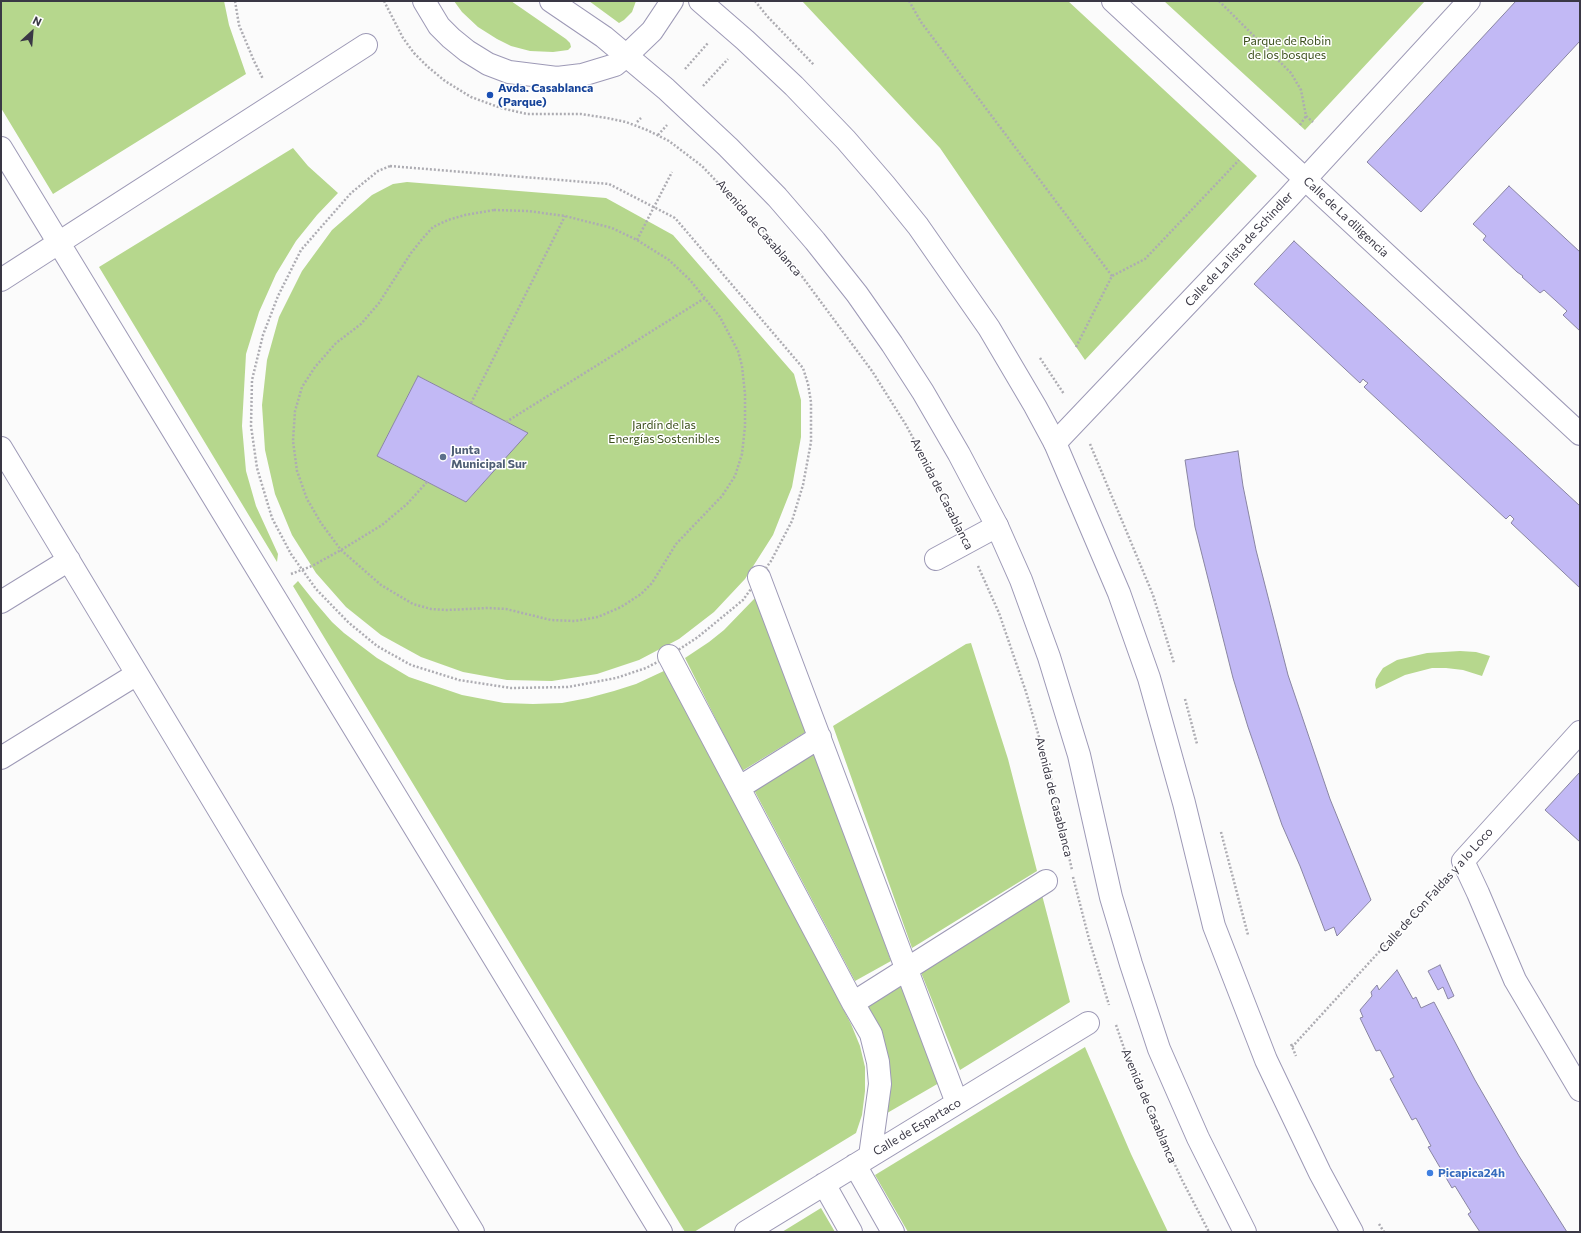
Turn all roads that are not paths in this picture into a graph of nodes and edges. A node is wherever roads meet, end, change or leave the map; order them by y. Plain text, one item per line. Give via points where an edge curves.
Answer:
1 (424, 1) edge
2 (551, 1) edge
3 (672, 1) edge
4 (700, 1) edge
5 (1113, 1) edge
6 (1469, 1) edge
7 (366, 45) dead end
8 (627, 55) junction
9 (1, 148) edge
10 (1304, 179) junction
11 (59, 243) junction
12 (1, 280) edge
13 (1580, 434) edge
14 (1055, 443) junction
15 (1, 448) edge
16 (997, 526) junction
17 (936, 559) dead end
18 (69, 560) junction
19 (759, 577) road end
20 (1, 602) edge
21 (669, 656) road end
22 (137, 674) junction
23 (1580, 732) edge
24 (820, 737) junction
25 (1, 758) edge
26 (740, 787) junction
27 (1046, 881) dead end
28 (906, 969) junction
29 (853, 1003) junction
30 (1088, 1023) dead end
31 (1580, 1090) edge
32 (956, 1103) junction
33 (863, 1160) junction
34 (824, 1184) junction
35 (472, 1232) edge
36 (661, 1232) edge
37 (746, 1232) edge
38 (851, 1232) edge
39 (893, 1232) edge
40 (1245, 1232) edge
41 (1352, 1232) edge

1 - 8 street via 439,26 467,51 488,64 509,72 558,78 582,75 615,65
2 - 8 street
3 - 8 street via 652,31
4 - 14 street via 794,86 846,140 918,226 989,328
5 - 10 street, Calle de La diligencia
6 - 10 street, Calle de La lista de Schindler
7 - 11 street
8 - 16 street via 728,147 816,241 892,344 923,392
9 - 11 street
10 - 13 street, Calle de La diligencia
10 - 14 street, Calle de La lista de Schindler
11 - 12 street
11 - 36 street
14 - 41 street via 1119,593 1149,678 1184,803 1214,926 1266,1060 1320,1173
15 - 18 street
16 - 17 street
16 - 40 street via 1021,580 1051,664 1079,755 1111,897 1159,1049 1198,1138
18 - 20 street
18 - 22 street
19 - 24 street
21 - 26 street
22 - 25 street
22 - 35 street
23 - 31 street, Calle de Con Faldas y a lo Loco via 1463,861 1515,980
24 - 26 street
24 - 28 street
26 - 29 street
27 - 28 street
28 - 29 street
28 - 32 street
29 - 33 street via 871,1034 880,1084
30 - 32 street, Calle de Espartaco
32 - 33 street, Calle de Espartaco
33 - 34 street, Calle de Espartaco
33 - 39 street
34 - 37 street, Calle de Espartaco
34 - 38 street

